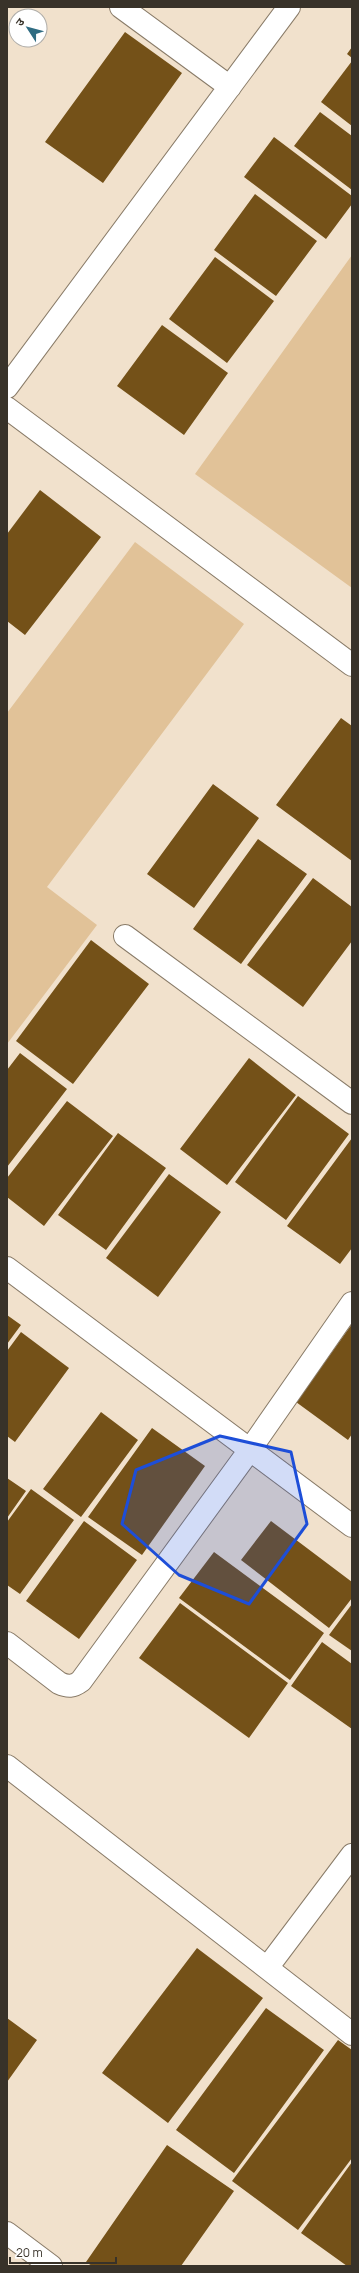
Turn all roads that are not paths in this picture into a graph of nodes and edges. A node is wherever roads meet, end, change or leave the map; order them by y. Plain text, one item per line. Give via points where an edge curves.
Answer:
1 (121, 7) edge
2 (289, 7) edge
3 (230, 87) junction
4 (7, 387) edge
5 (7, 408) edge
6 (352, 665) edge
7 (125, 936) dead end
8 (352, 1103) edge
9 (7, 1268) edge
10 (352, 1303) edge
11 (249, 1450) junction
12 (352, 1526) edge
13 (7, 1644) edge
14 (7, 1766) edge
15 (352, 1855) edge
16 (267, 1968) junction
17 (352, 2034) edge
18 (7, 2233) edge
19 (51, 2266) edge

1 - 3 street
2 - 3 street
3 - 4 street
5 - 6 street
7 - 8 street
9 - 11 street
10 - 11 street
11 - 12 street
11 - 13 street via 77,1683 67,1687 59,1683
14 - 16 street
15 - 16 street
16 - 17 street
18 - 19 street

